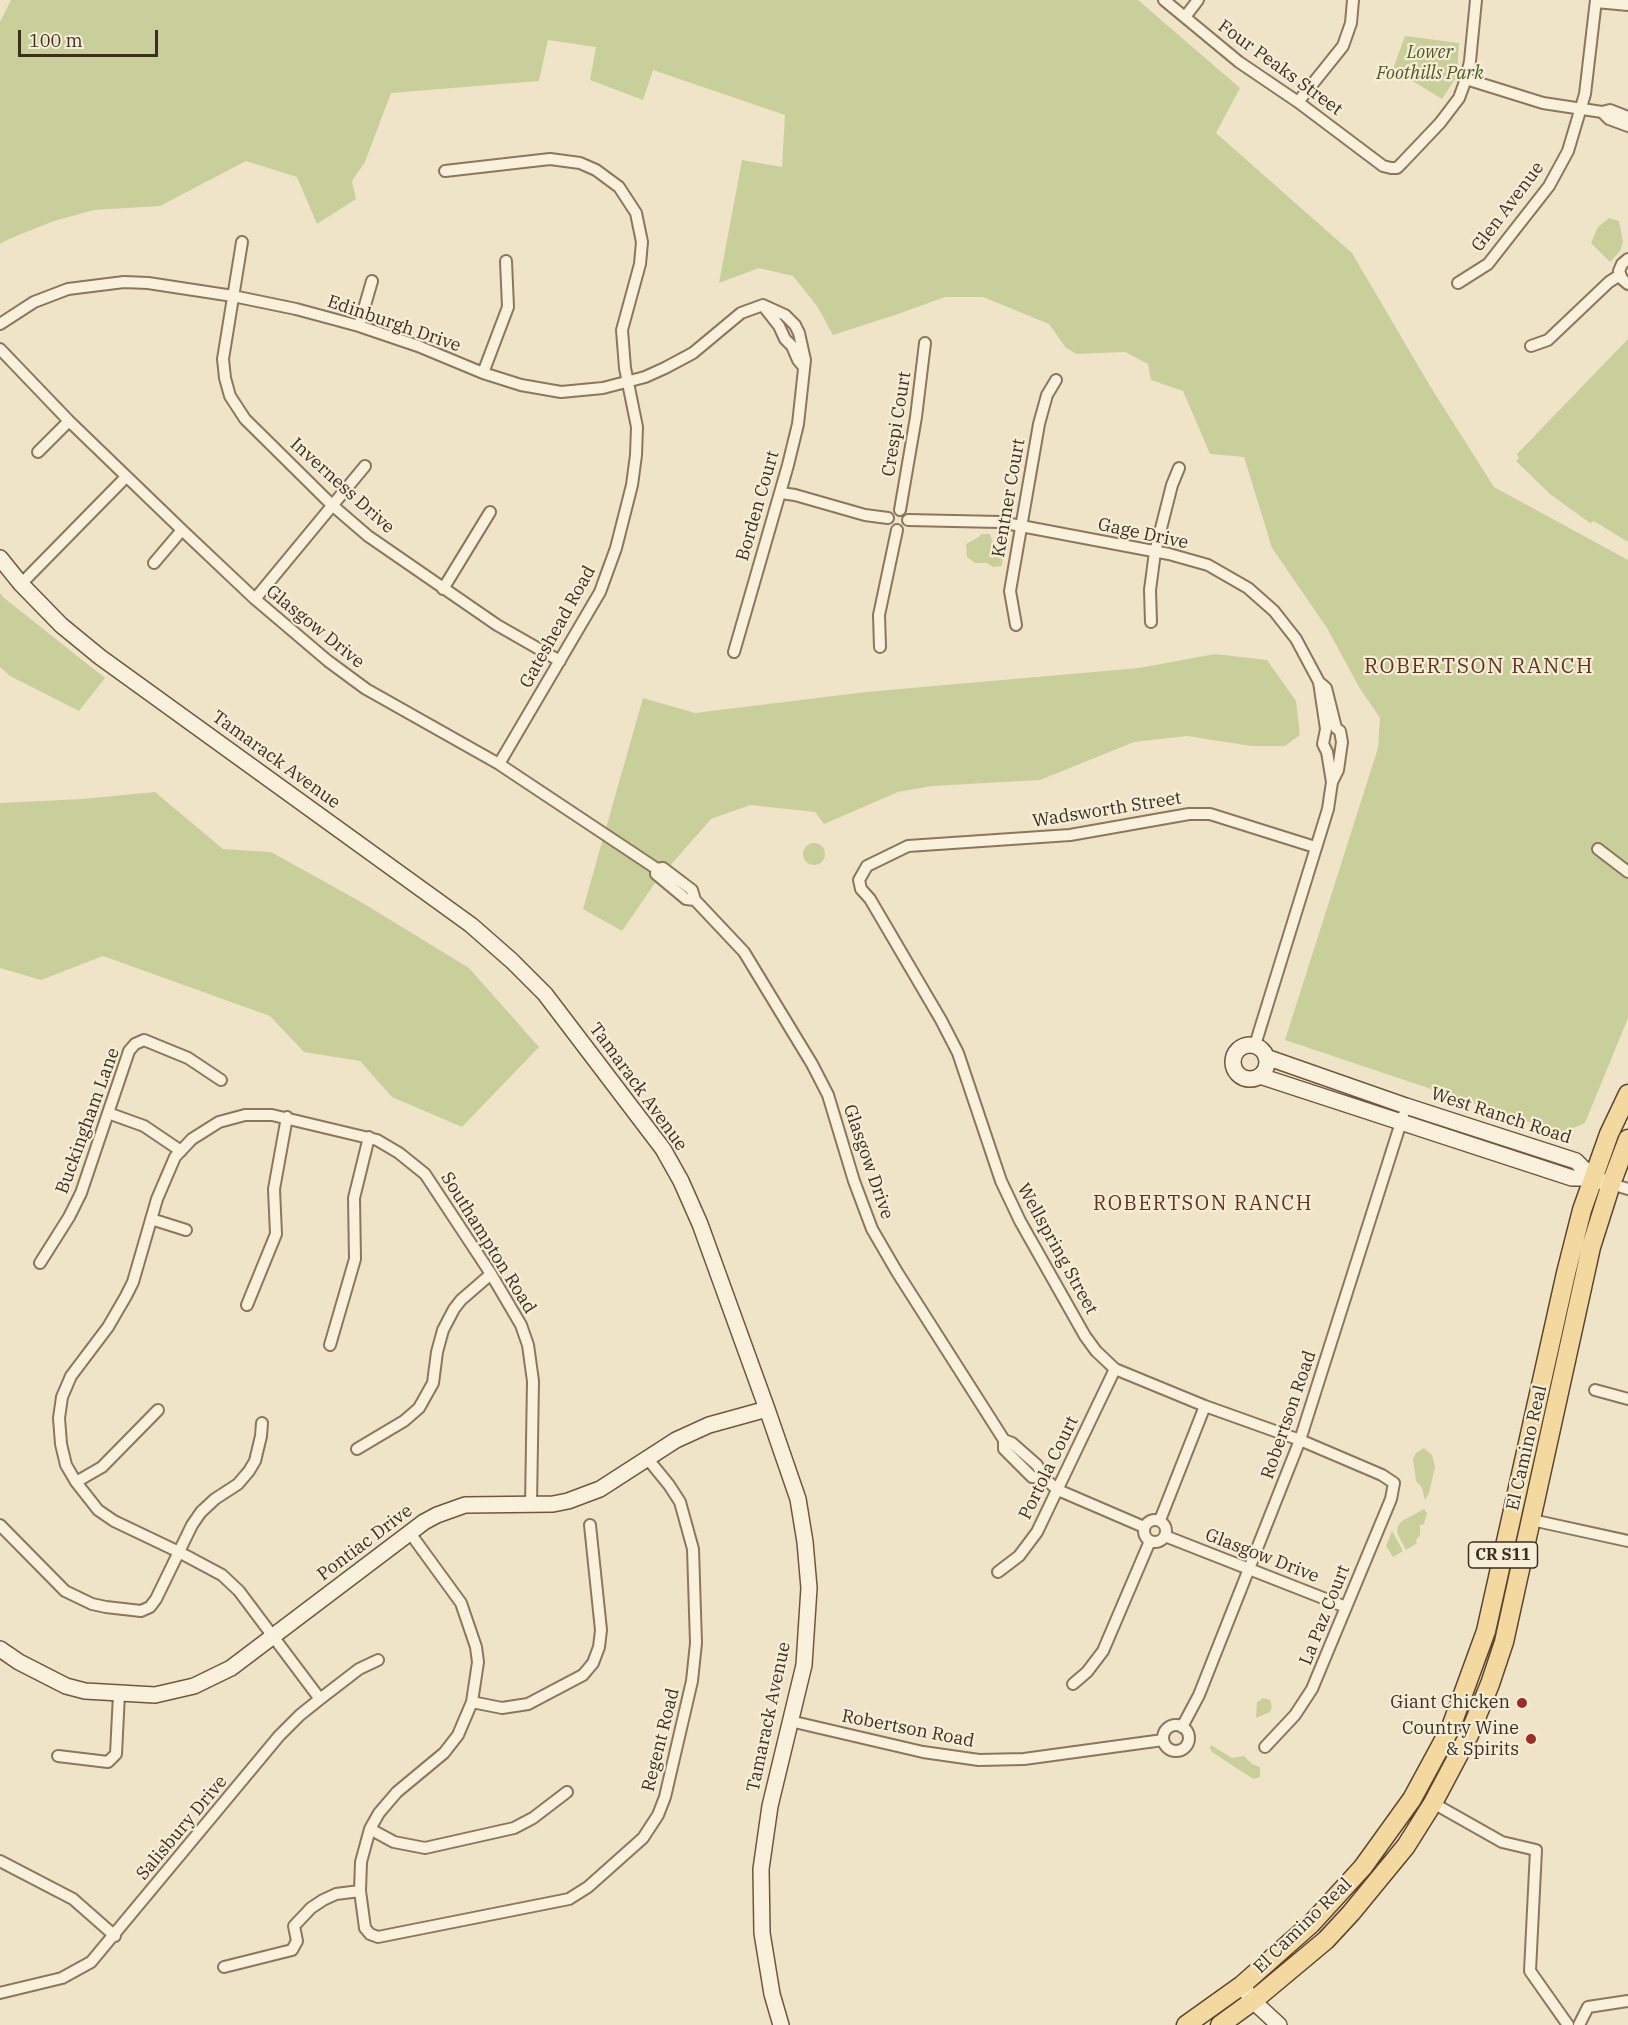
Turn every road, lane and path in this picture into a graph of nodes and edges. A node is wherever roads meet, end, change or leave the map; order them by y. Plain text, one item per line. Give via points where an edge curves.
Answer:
1 (1164, 0) edge
2 (1198, 0) edge
3 (1353, 0) edge
4 (1476, 0) edge
5 (1596, 1) edge
6 (1628, 5) edge
7 (1185, 17) junction
8 (1466, 79) junction
9 (1298, 102) junction
10 (1582, 109) junction
11 (1602, 112) junction
12 (1628, 117) edge
13 (1628, 126) edge
14 (445, 171) dead end
15 (242, 242) dead end
16 (1628, 258) edge
17 (506, 261) dead end
18 (1620, 275) junction
19 (372, 281) dead end
20 (1458, 283) dead end
21 (1628, 284) edge
22 (233, 296) junction
23 (763, 305) joint
24 (0, 324) edge
25 (360, 326) junction
26 (925, 343) dead end
27 (1531, 346) dead end
28 (0, 349) edge
29 (483, 372) junction
30 (1056, 380) dead end
31 (629, 382) junction
32 (69, 421) junction
33 (38, 452) dead end
34 (365, 466) dead end
35 (1179, 468) dead end
36 (126, 477) junction
37 (781, 493) junction
38 (332, 505) junction
39 (900, 510) junction
40 (490, 512) dead end
41 (888, 519) junction
42 (908, 520) junction
43 (1021, 526) junction
44 (182, 530) junction
45 (897, 530) junction
46 (1155, 552) junction
47 (0, 558) edge
48 (154, 563) dead end
49 (21, 584) junction
50 (443, 589) junction
51 (255, 599) junction
52 (1151, 622) dead end
53 (1016, 625) dead end
54 (880, 647) dead end
55 (734, 652) dead end
56 (560, 661) junction
57 (1331, 729) junction
58 (499, 764) junction
59 (1332, 782) junction
60 (1316, 847) junction
61 (1598, 849) dead end
62 (867, 866) joint
63 (1628, 872) edge
64 (1255, 1046) junction
65 (1266, 1056) junction
66 (1260, 1076) junction
67 (221, 1080) dead end
68 (1628, 1094) edge
69 (1406, 1106) junction
70 (108, 1113) junction
71 (287, 1117) junction
72 (1401, 1124) junction
73 (369, 1137) junction
74 (1628, 1139) edge
75 (181, 1151) junction
76 (1593, 1178) junction
77 (1619, 1187) edge
78 (152, 1219) junction
79 (186, 1230) dead end
80 (40, 1263) dead end
81 (491, 1274) junction
82 (247, 1305) dead end
83 (330, 1345) dead end
84 (1115, 1369) junction
85 (1595, 1390) dead end
86 (1628, 1399) edge
87 (1205, 1406) junction
88 (767, 1408) junction
89 (158, 1410) dead end
90 (262, 1423) dead end
91 (1300, 1440) junction
92 (357, 1449) dead end
93 (647, 1458) junction
94 (76, 1482) junction
95 (1394, 1483) joint
96 (1058, 1490) junction
97 (531, 1504) junction
98 (1160, 1520) junction
99 (1532, 1520) junction
100 (0, 1525) edge
101 (590, 1526) dead end
102 (1144, 1527) junction
103 (410, 1533) junction
104 (1165, 1536) junction
105 (1150, 1541) junction
106 (1628, 1541) edge
107 (179, 1552) junction
108 (1250, 1570) junction
109 (998, 1572) dead end
110 (1346, 1607) junction
111 (274, 1636) junction
112 (0, 1650) edge
113 (378, 1660) dead end
114 (1073, 1684) dead end
115 (119, 1694) junction
116 (320, 1699) junction
117 (472, 1702) junction
118 (790, 1721) junction
119 (1182, 1727) junction
120 (1164, 1740) junction
121 (1265, 1747) dead end
122 (58, 1756) dead end
123 (567, 1792) dead end
124 (1433, 1803) junction
125 (370, 1829) junction
126 (0, 1861) edge
127 (360, 1891) junction
128 (115, 1936) junction
129 (224, 1967) dead end
130 (1242, 1985) junction
131 (0, 1993) edge
132 (1253, 2001) junction
133 (1628, 2001) edge
134 (782, 2025) edge
135 (1186, 2025) edge
136 (1220, 2025) edge
137 (1279, 2025) edge
138 (1568, 2025) edge
139 (1579, 2025) edge

1 - 7 street, Four Peaks Street
2 - 7 street
3 - 9 street via 1343,46
4 - 8 street
5 - 6 street
5 - 10 street, Glen Avenue
7 - 9 street, Four Peaks Street via 1239,62
8 - 9 street, Four Peaks Street via 1459,98 1440,123 1397,168 1383,166
8 - 10 street via 1522,98
10 - 11 street
10 - 20 street, Glen Avenue via 1568,151 1549,186 1488,264
11 - 12 street via 1610,110
11 - 13 street
14 - 31 street, Gateshead Road via 562,160 596,170 619,187 636,213 642,242 622,330
15 - 22 street, Inverness Drive
16 - 18 street via 1620,267
17 - 29 street via 508,307
18 - 21 street
18 - 27 street via 1548,340
19 - 25 street
22 - 24 street, Edinburgh Drive via 124,282 68,289 34,302
22 - 25 street, Edinburgh Drive
22 - 38 street, Inverness Drive via 223,359 230,396 245,419
23 - 31 street, Edinburgh Drive via 741,313 693,353
23 - 37 street, Borden Court via 796,342 798,360 803,366 798,424
25 - 29 street, Edinburgh Drive
26 - 39 street, Crespi Court
28 - 32 street, Glasgow Drive
29 - 31 street, Edinburgh Drive via 521,385 561,392
30 - 43 street, Kentner Court via 1039,424
31 - 56 street, Gateshead Road via 637,427 632,486 600,592
32 - 33 street
32 - 36 street, Glasgow Drive
34 - 38 street
35 - 46 street
36 - 44 street, Glasgow Drive
36 - 49 street
37 - 41 street
37 - 55 street, Borden Court
38 - 50 street, Inverness Drive
38 - 51 street
39 - 41 street
39 - 42 street
40 - 50 street
41 - 45 street
42 - 43 street, Gage Drive via 992,521
42 - 45 street via 906,526
43 - 46 street, Gage Drive
43 - 53 street, Kentner Court via 1010,591
44 - 48 street
44 - 51 street, Glasgow Drive
45 - 54 street via 879,615
46 - 52 street
46 - 57 street, Gage Drive via 1208,565 1243,584 1274,611 1305,653 1319,682
47 - 49 main road, Tamarack Avenue
49 - 88 main road, Tamarack Avenue via 100,657 471,925 545,993 663,1149 681,1181
50 - 56 street, Inverness Drive
51 - 58 street, Glasgow Drive via 366,689
56 - 58 street, Gateshead Road
57 - 59 street, Gage Drive via 1323,744
57 - 59 street, Gage Drive via 1340,731 1342,742
58 - 96 street, Glasgow Drive via 657,869 656,874 686,899 695,900 744,952 828,1095 872,1229 897,1272 1004,1440 1004,1449 1022,1459 1032,1477 1044,1478
59 - 60 street, Gage Drive
60 - 62 street, Wadsworth Street via 1210,814 1189,814 1070,835 908,846
60 - 64 street, Gage Drive
61 - 63 street
62 - 84 street, Wellspring Street via 859,880 861,889 958,1053 1001,1181 1020,1221 1085,1336
64 - 65 main road
64 - 66 main road via 1239,1050 1234,1065 1244,1078
65 - 66 main road via 1267,1067
65 - 69 main road, West Ranch Road
66 - 72 main road, West Ranch Road
67 - 70 street, Buckingham Lane via 188,1058 144,1040 129,1051
68 - 76 main road, El Camino Real / CR S11
69 - 72 street, Robertson Road
69 - 76 main road, West Ranch Road via 1576,1161
70 - 75 street via 144,1126
70 - 80 street, Buckingham Lane via 81,1193
71 - 73 street, Southampton Road
71 - 75 street, Southampton Road via 245,1115 219,1122
71 - 82 street via 274,1189 276,1234
72 - 76 main road, West Ranch Road via 1572,1178
72 - 91 street, Robertson Road
73 - 81 street, Southampton Road via 426,1174
73 - 83 street via 354,1198 355,1259
74 - 77 main road, El Camino Real / CR S11
75 - 78 street, Southampton Road via 157,1199
76 - 77 main road
76 - 130 main road, El Camino Real / CR S11 via 1566,1273 1486,1631 1451,1727 1412,1799 1363,1867 1311,1924
77 - 99 main road, El Camino Real / CR S11 via 1587,1268
78 - 79 street
78 - 94 street, Southampton Road via 126,1296 71,1376 62,1397 61,1444 66,1465
81 - 92 street via 454,1309 443,1330 433,1383 419,1408
81 - 97 street, Southampton Road via 521,1325 528,1345 533,1381
84 - 87 street, Wellspring Street
84 - 96 street, Portola Court
85 - 86 street
87 - 91 street, Wellspring Street
87 - 98 street
88 - 93 main road, Pontiac Drive via 709,1425
88 - 118 main road, Tamarack Avenue via 798,1499 808,1577 806,1648
89 - 94 street via 102,1467
90 - 107 street via 255,1461 249,1471 201,1512
91 - 95 street, Wellspring Street via 1382,1474
91 - 108 street, Robertson Road
93 - 97 main road, Pontiac Drive via 600,1489 568,1501
93 - 127 street, Regent Road via 680,1502 693,1549 696,1643 692,1681 665,1797 643,1838 588,1887 568,1899 378,1937 365,1928
94 - 107 street, Southampton Road via 99,1510 114,1521
95 - 110 street, La Paz Court
96 - 102 street, Glasgow Drive
96 - 109 street, Portola Court via 1037,1532 1019,1556
97 - 103 main road, Pontiac Drive via 465,1505 437,1515
98 - 102 street via 1152,1520
98 - 104 street
99 - 106 street
99 - 124 main road, El Camino Real / CR S11 via 1504,1642 1490,1684 1466,1742
100 - 107 street via 65,1591 106,1607 141,1611 150,1607
101 - 117 street via 601,1630 593,1663 583,1675 528,1704 502,1708
102 - 105 street
103 - 111 main road, Pontiac Drive
103 - 117 street, Regent Road via 461,1603 477,1647
104 - 105 street via 1159,1542
104 - 108 street, Glasgow Drive
105 - 114 street via 1103,1651
107 - 111 street, Southampton Road via 222,1575
108 - 110 street, Glasgow Drive
108 - 119 street, Robertson Road
110 - 121 street, La Paz Court via 1312,1689 1295,1715
111 - 115 main road, Pontiac Drive via 231,1668 194,1686 155,1695
111 - 116 street, Southampton Road
112 - 115 main road, Pontiac Drive via 66,1686
113 - 116 street, Salisbury Drive via 359,1669
115 - 122 street via 116,1754 105,1763
116 - 128 street, Salisbury Drive via 279,1736
117 - 125 street, Regent Road via 458,1735 444,1753 397,1792
118 - 120 street, Robertson Road via 923,1752 979,1760 1024,1759
118 - 134 main road, Tamarack Avenue via 770,1806 761,1869 762,1933 772,1994
119 - 120 street via 1168,1729
119 - 120 street via 1189,1739 1183,1749 1171,1750
123 - 125 street via 514,1828 425,1848 394,1842
124 - 132 main road, El Camino Real / CR S11 via 1406,1846 1352,1913
124 - 138 street via 1502,1842 1536,1850 1530,1971
125 - 127 street, Regent Road via 361,1862
126 - 128 street via 73,1899
127 - 129 street via 336,1894 311,1908 294,1926 297,1941 292,1950
128 - 131 street, Salisbury Drive via 92,1962 62,1978
130 - 132 main road
130 - 135 main road, El Camino Real / CR S11
132 - 136 main road, El Camino Real / CR S11
132 - 137 main road
133 - 139 street via 1588,2007

